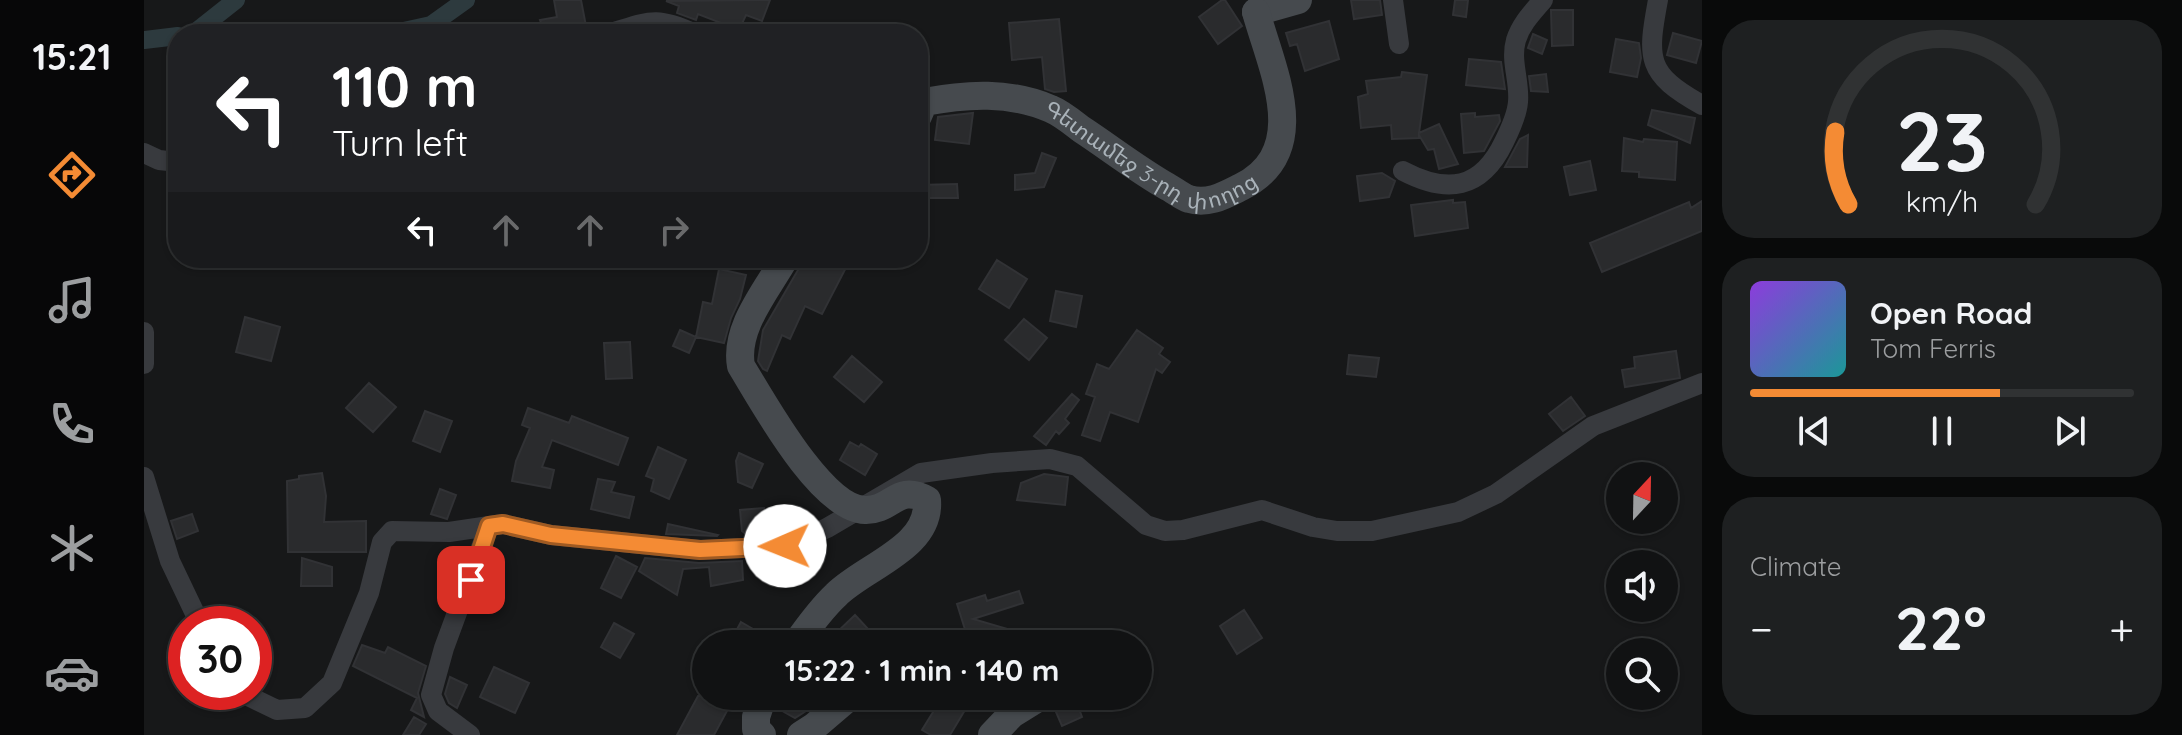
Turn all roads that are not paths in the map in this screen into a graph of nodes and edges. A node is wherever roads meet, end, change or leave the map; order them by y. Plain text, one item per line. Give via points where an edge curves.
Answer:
1 (1298, 0) edge
2 (1393, 0) edge
3 (1543, 0) edge
4 (1658, 0) edge
5 (1250, 6) edge
6 (641, 24) edge
7 (670, 24) edge
8 (1399, 44) dead end
9 (928, 105) edge
10 (1702, 105) edge
11 (144, 153) edge
12 (168, 161) edge
13 (1403, 171) dead end
14 (779, 268) edge
15 (144, 332) edge
16 (144, 364) edge
17 (1702, 383) edge
18 (144, 477) edge
19 (858, 510) junction
20 (489, 526) junction
21 (191, 606) edge
22 (807, 630) edge
23 (272, 708) edge
24 (758, 710) edge
25 (834, 710) edge
26 (1018, 710) edge
27 (470, 735) edge
28 (762, 735) edge
29 (801, 735) edge
30 (992, 735) edge

1 - 5 street
2 - 8 street
3 - 13 street via 1523,23 1516,41 1517,110 1490,167 1481,176 1455,184 1422,181
4 - 10 street via 1651,52 1655,66 1667,82
5 - 9 street, Գետամեջ 3-րդ փողոց via 1280,101 1280,149 1248,184 1215,199 1190,199 1052,109 990,95
6 - 7 street
11 - 12 street
14 - 19 street via 743,332 741,366 789,445 824,485
15 - 16 street
17 - 19 street via 1593,426 1496,494 1458,512 1372,531 1313,527 1262,510 1165,531 1146,525 1077,466 1050,459 921,473
18 - 21 street via 170,561
19 - 20 street via 785,546 700,550
19 - 22 street via 873,510 915,493 927,500 928,512 906,546 836,594
20 - 23 street via 392,531 382,542 369,593 332,683 305,708
20 - 27 street via 431,695 438,711
24 - 28 street via 756,729
25 - 29 street
26 - 30 street

